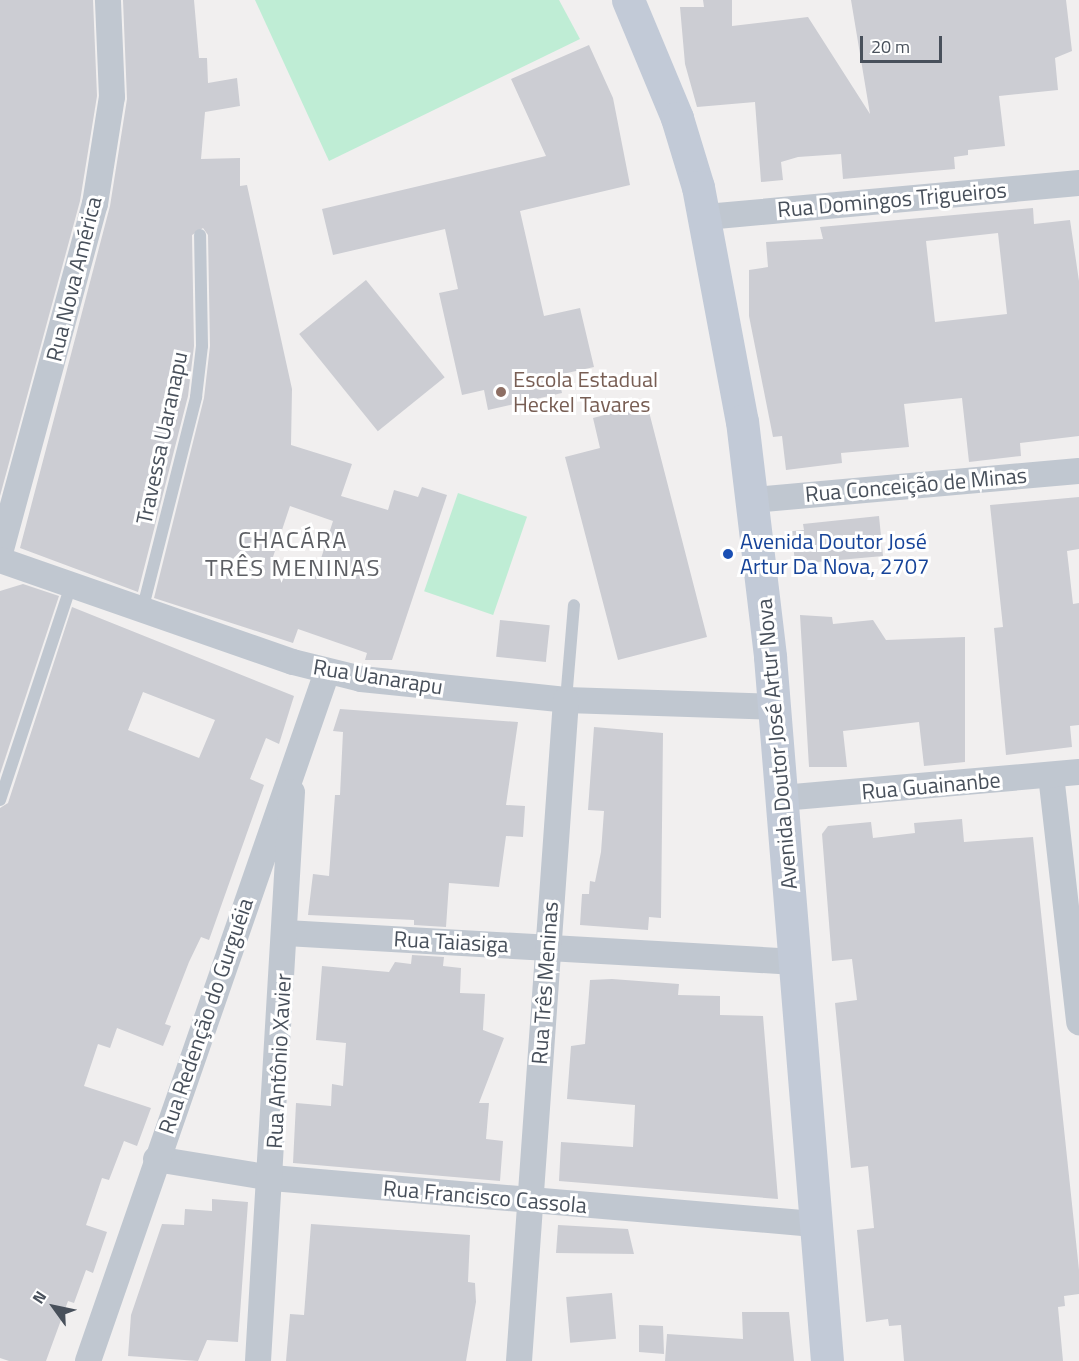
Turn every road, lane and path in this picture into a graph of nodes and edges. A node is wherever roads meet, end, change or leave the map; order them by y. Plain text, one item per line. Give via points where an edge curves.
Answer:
1 (108, 0) edge
2 (628, 0) edge
3 (1079, 183) edge
4 (706, 218) junction
5 (200, 235) dead end
6 (1079, 471) edge
7 (753, 500) junction
8 (0, 553) edge
9 (0, 560) edge
10 (71, 585) junction
11 (574, 605) dead end
12 (142, 611) junction
13 (327, 672) junction
14 (566, 700) junction
15 (773, 707) junction
16 (294, 762) junction
17 (1079, 772) edge
18 (1051, 775) junction
19 (782, 798) junction
20 (0, 800) edge
21 (286, 933) junction
22 (547, 946) junction
23 (796, 962) junction
24 (1079, 1022) edge
25 (156, 1159) junction
26 (272, 1178) junction
27 (531, 1202) junction
28 (814, 1224) junction
29 (88, 1361) edge
30 (258, 1361) edge
31 (519, 1361) edge
32 (826, 1361) edge

1 - 8 street, Rua Nova América via 112,97 95,204
2 - 4 main road, Avenida Doutor José Artur Nova via 677,118
3 - 4 street, Rua Domingos Trigueiros
4 - 7 main road, Avenida Doutor José Artur Nova
5 - 12 lane, Travessa Uaranapu via 202,346 196,397
6 - 7 street, Rua Conceição de Minas
7 - 15 main road, Avenida Doutor José Artur Nova
9 - 10 street, Rua Uanarapu
10 - 12 street, Rua Uanarapu
10 - 20 lane
11 - 14 lane, Rua Três Meninas
12 - 13 street, Rua Uanarapu
13 - 14 street, Rua Uanarapu
13 - 16 street, Rua Redenção do Gurguéia
14 - 15 street, Rua Uanarapu
14 - 22 street, Rua Três Meninas
15 - 19 main road, Avenida Doutor José Artur Nova
16 - 21 street, Rua Antônio Xavier
16 - 25 street, Rua Redenção do Gurguéia
17 - 18 street, Rua Guainanbe
18 - 19 street, Rua Guainanbe
18 - 24 street
19 - 23 main road, Avenida Doutor José Artur Nova
21 - 22 street, Rua Taiasiga
21 - 26 street, Rua Antônio Xavier
22 - 23 street, Rua Taiasiga
22 - 27 street, Rua Três Meninas
23 - 28 main road, Avenida Doutor José Artur Nova
25 - 26 street, Rua Francisco Cassola
25 - 29 street, Rua Redenção do Gurguéia
26 - 27 street, Rua Francisco Cassola
26 - 30 street, Rua Antônio Xavier
27 - 28 street, Rua Francisco Cassola
27 - 31 street, Rua Três Meninas
28 - 32 main road, Avenida Doutor José Artur Nova

